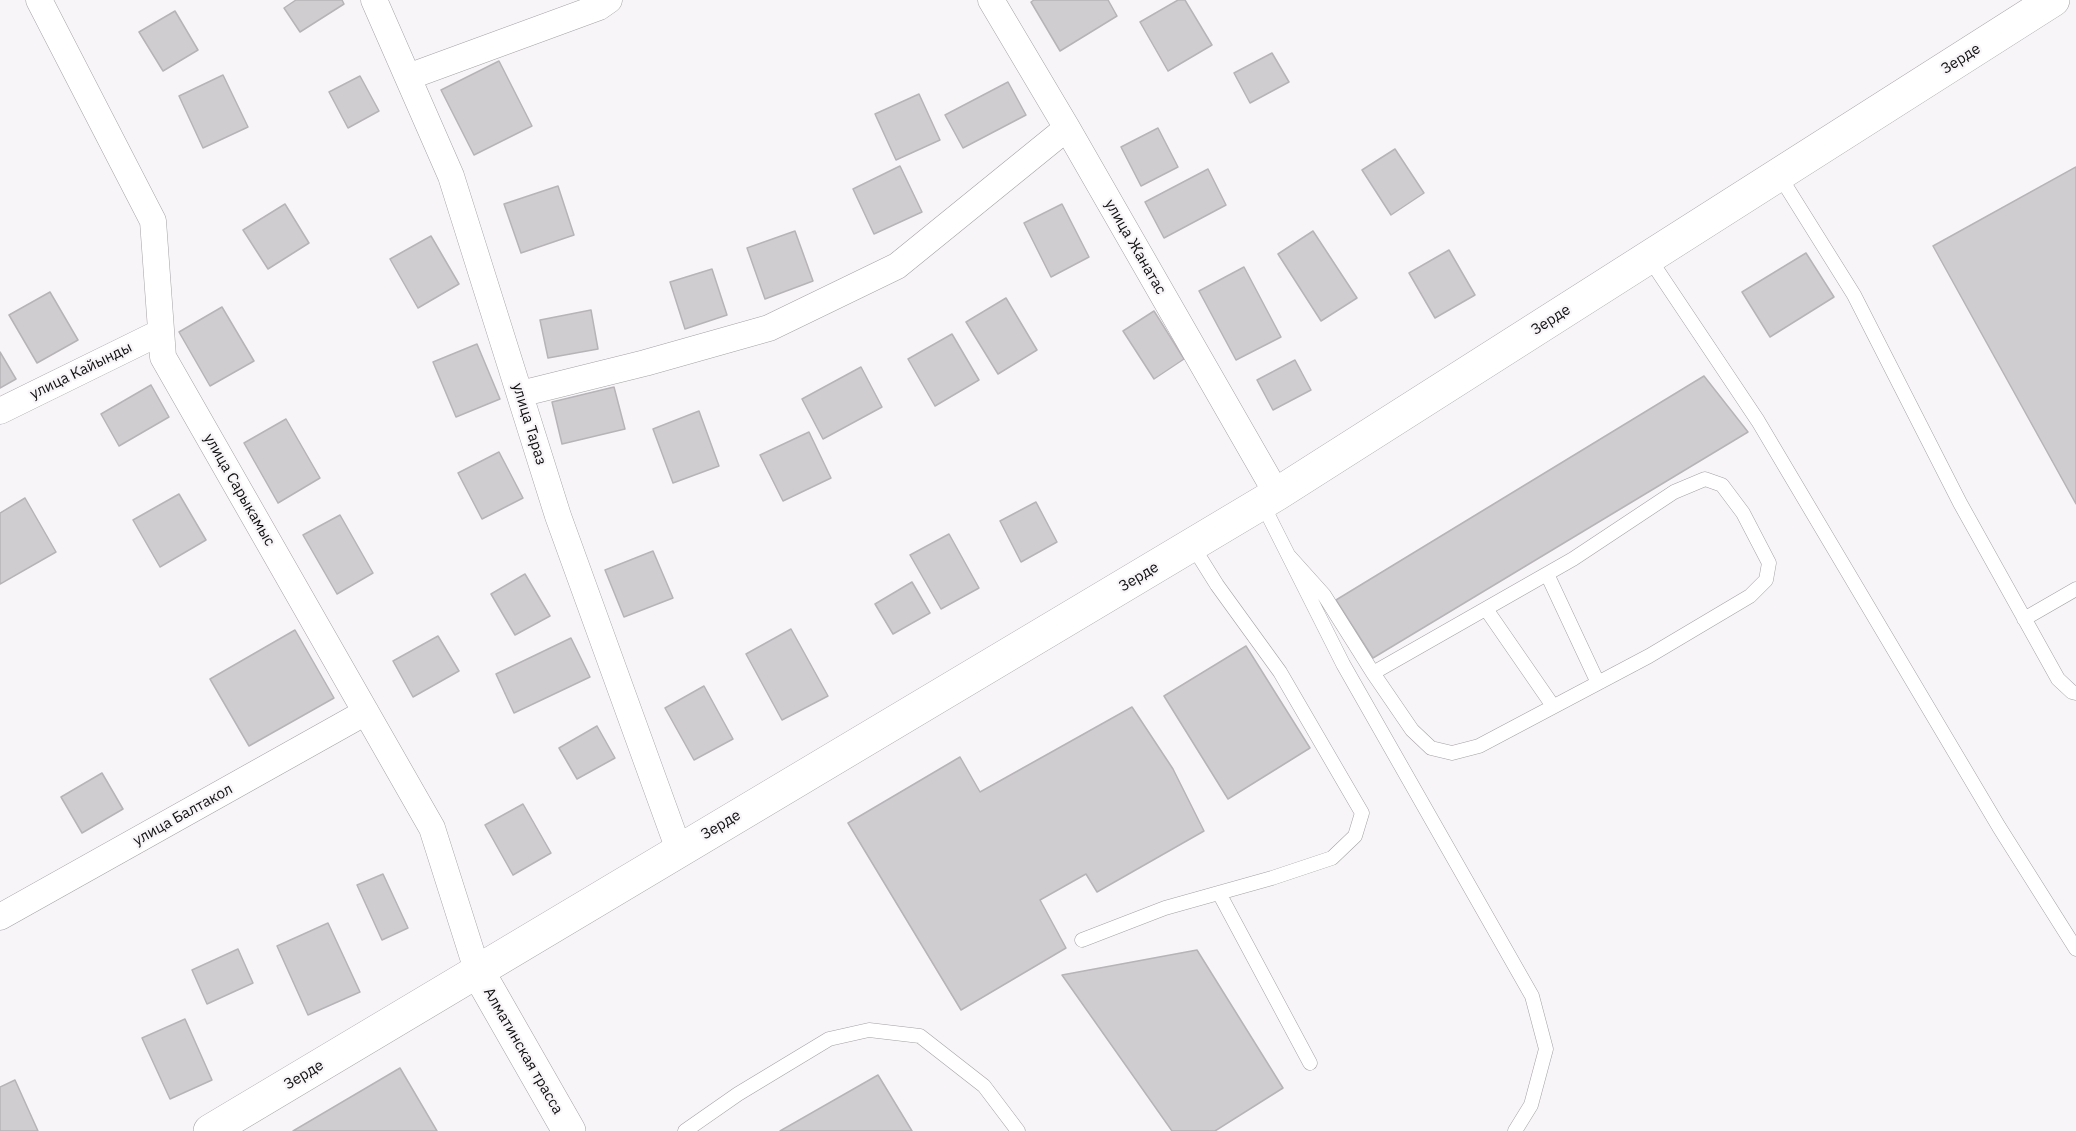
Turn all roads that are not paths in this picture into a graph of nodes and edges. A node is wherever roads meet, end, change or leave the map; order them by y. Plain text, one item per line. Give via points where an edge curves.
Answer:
1 (39, 0) edge
2 (374, 0) edge
3 (609, 0) edge
4 (991, 0) edge
5 (2053, 0) edge
6 (408, 77) junction
7 (1067, 128) junction
8 (1779, 175) junction
9 (1648, 258) junction
10 (161, 332) junction
11 (520, 394) junction
12 (0, 411) edge
13 (1270, 499) junction
14 (1192, 545) junction
15 (1289, 556) junction
16 (1547, 574) junction
17 (2076, 589) edge
18 (1486, 609) junction
19 (2024, 619) junction
20 (1373, 673) junction
21 (1598, 683) junction
22 (2076, 693) edge
23 (1553, 706) junction
24 (366, 712) junction
25 (679, 850) junction
26 (1219, 893) junction
27 (0, 917) edge
28 (1082, 940) dead end
29 (2076, 949) edge
30 (477, 970) junction
31 (1310, 1063) dead end
32 (210, 1131) edge
33 (569, 1131) edge
34 (685, 1131) edge
35 (1018, 1131) edge
36 (1515, 1131) edge

1 - 10 street, улица Сарыкамыс via 153,220
2 - 6 street, улица Тараз
3 - 6 street
4 - 7 street, улица Жанатас
5 - 8 street, Зерде
6 - 11 street, улица Тараз via 451,176
7 - 11 street via 897,266 758,332
7 - 13 street, улица Жанатас
8 - 9 street, Зерде
8 - 19 lane via 1854,295
9 - 13 street, Зерде
9 - 29 lane via 1758,421
10 - 12 street, улица Кайынды
10 - 24 street, улица Сарыкамыс via 163,357
11 - 25 street, улица Тараз via 558,516
13 - 14 street, Зерде
13 - 15 lane
14 - 25 street, Зерде
14 - 26 lane via 1280,672 1362,813 1355,836 1332,858
15 - 20 lane via 1324,595
15 - 36 lane via 1343,664 1532,996 1546,1049 1531,1105
16 - 18 lane
16 - 21 lane
16 - 21 lane via 1674,492 1706,479 1722,485 1743,513 1769,563 1766,580 1750,596
17 - 19 lane
18 - 20 lane
18 - 23 lane
19 - 22 lane via 2058,679
20 - 23 lane via 1412,730 1431,748 1452,753 1479,746
21 - 23 lane
24 - 27 street, улица Балтакол
24 - 30 street, улица Сарыкамыс via 432,828
25 - 30 street, Зерде
26 - 28 lane via 1165,908
26 - 31 lane
30 - 32 street, Зерде
30 - 33 street, Алматинская трасса
34 - 35 lane via 829,1039 869,1030 920,1036 984,1086

